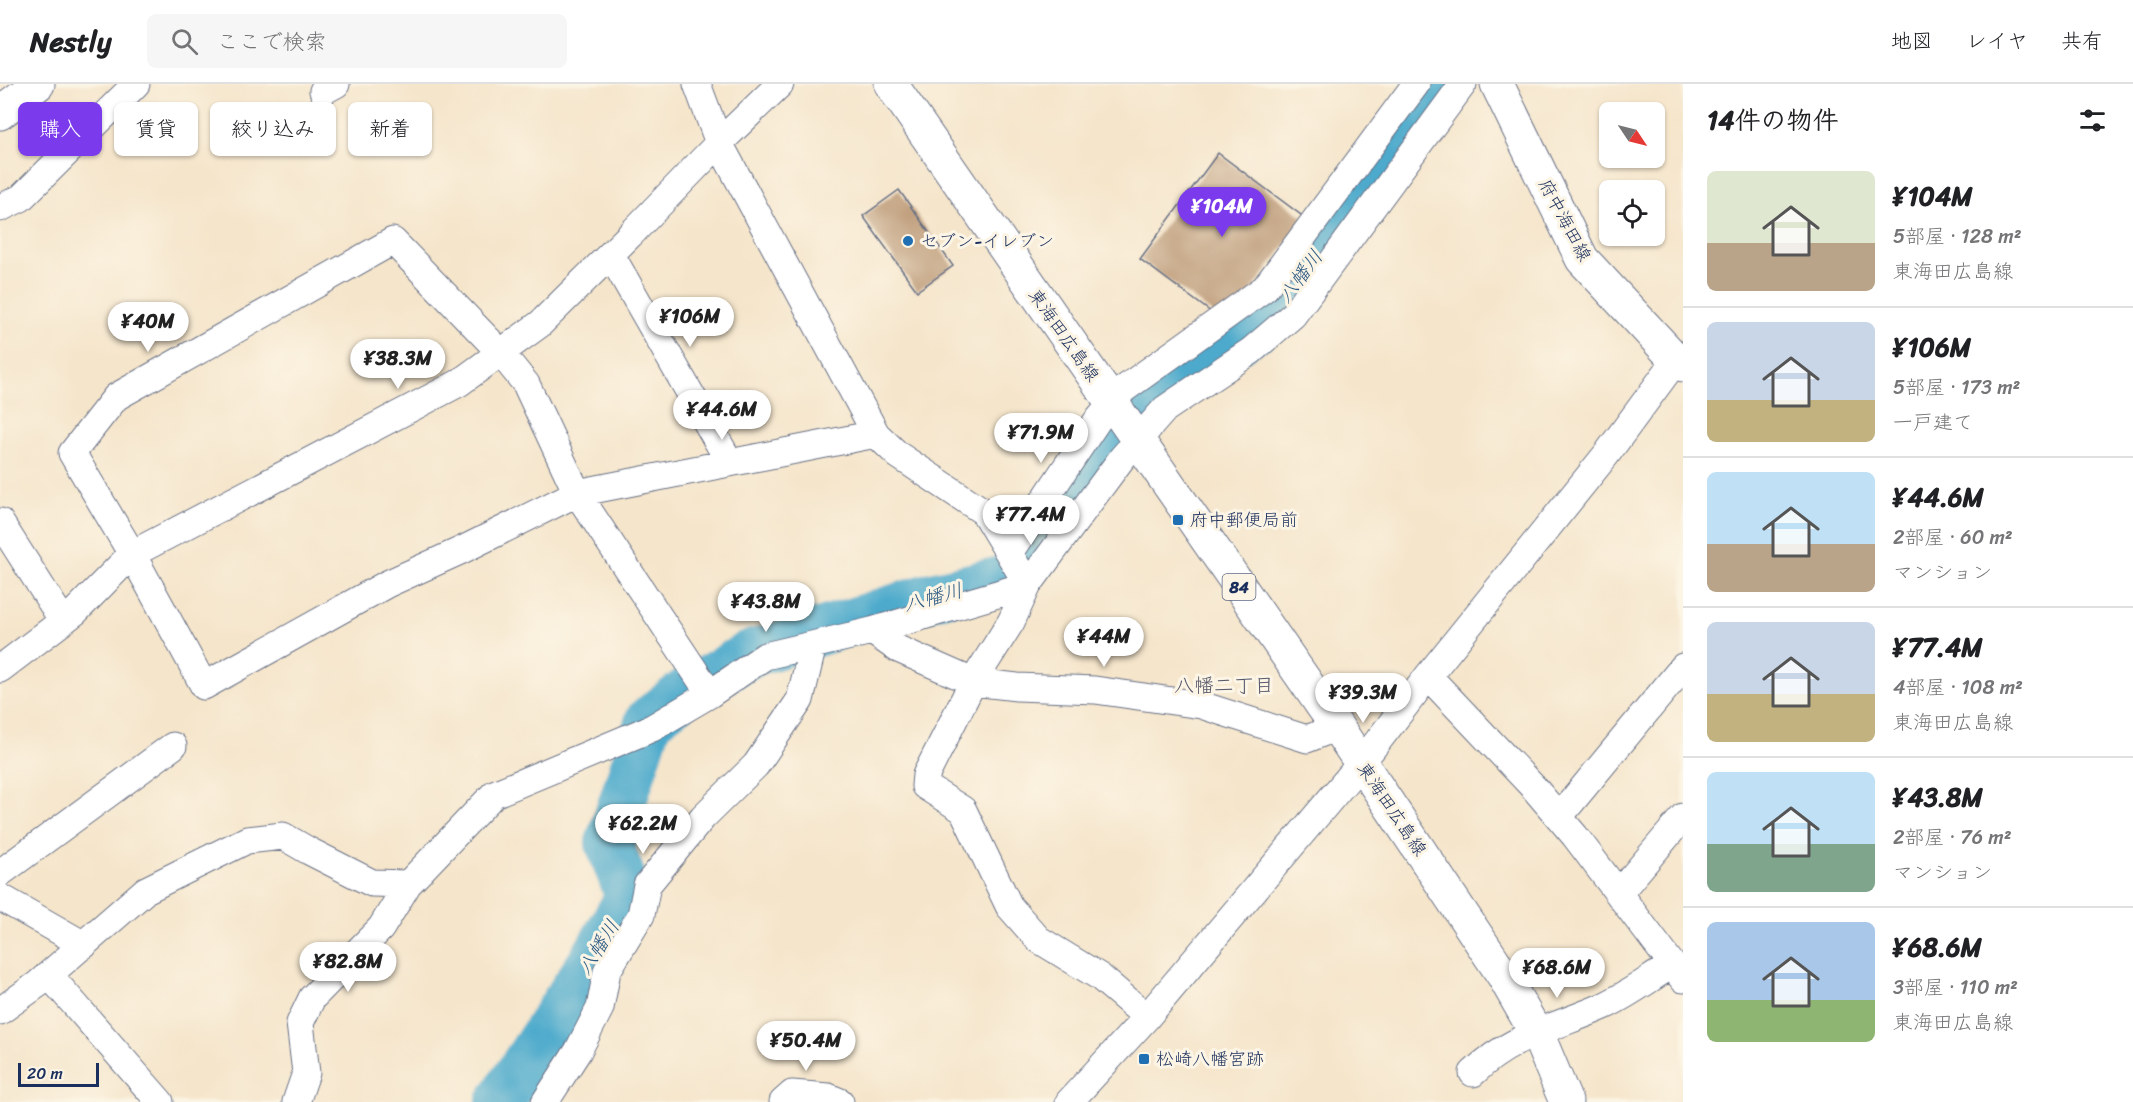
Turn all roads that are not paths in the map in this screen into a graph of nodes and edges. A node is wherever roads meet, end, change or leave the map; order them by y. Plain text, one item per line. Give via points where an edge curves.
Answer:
1 (38, 84) edge
2 (136, 84) edge
3 (697, 84) edge
4 (780, 84) edge
5 (891, 84) edge
6 (1416, 84) edge
7 (1463, 84) edge
8 (1497, 84) edge
9 (0, 113) edge
10 (719, 143) junction
11 (0, 208) edge
12 (611, 255) junction
13 (501, 353) junction
14 (1679, 363) edge
15 (1112, 404) junction
16 (876, 434) junction
17 (1137, 440) junction
18 (730, 463) junction
19 (577, 493) junction
20 (0, 522) edge
21 (1009, 553) junction
22 (132, 554) junction
23 (1028, 585) junction
24 (63, 621) junction
25 (872, 631) junction
26 (813, 645) junction
27 (1683, 667) edge
28 (0, 669) edge
29 (1428, 676) junction
30 (973, 682) junction
31 (710, 694) junction
32 (1337, 727) junction
33 (173, 746) dead end
34 (1361, 763) junction
35 (1559, 817) junction
36 (1683, 817) edge
37 (0, 873) edge
38 (408, 884) junction
39 (1619, 893) junction
40 (0, 897) edge
41 (84, 945) junction
42 (1677, 962) edge
43 (49, 975) junction
44 (0, 1011) edge
45 (1147, 1017) junction
46 (1535, 1032) junction
47 (1473, 1073) dead end
48 (160, 1102) edge
49 (296, 1102) edge
50 (545, 1102) edge
51 (783, 1102) edge
52 (840, 1102) edge
53 (1069, 1102) edge
54 (1566, 1102) edge

1 - 9 main road
2 - 11 street via 21,198
3 - 10 street
4 - 10 street
5 - 15 main road, 東海田広島線 / 84
6 - 15 street via 1265,288 1124,388
7 - 17 street via 1293,315 1251,351 1165,409
8 - 14 main road, 府中海田線 via 1582,259
10 - 12 street
10 - 16 street
12 - 13 street via 540,324
12 - 18 street
13 - 19 street via 526,384
13 - 22 street via 459,383
13 - 22 street via 393,241 116,397 72,453
14 - 29 street
15 - 17 main road, 東海田広島線 / 84
15 - 21 street
16 - 18 street
16 - 21 street via 898,454 984,512
17 - 23 street
17 - 32 main road, 東海田広島線 / 84
18 - 19 street
19 - 22 street via 387,584 204,686
19 - 31 street
20 - 24 street
21 - 23 street
22 - 24 street
23 - 25 street
23 - 30 street via 1011,622
24 - 28 street
25 - 26 street
25 - 30 street via 898,649
26 - 31 street via 765,656
26 - 50 street via 800,700 756,765 703,817 647,885 641,915 607,971 600,1008
27 - 35 street
29 - 34 street
29 - 35 street
30 - 32 street via 1095,690 1201,705 1307,739
30 - 45 street via 926,775 925,786 963,810 1009,906 1038,939 1100,977
31 - 38 street via 652,728 494,794
32 - 34 main road, 東海田広島線 / 84
33 - 37 street
34 - 45 street
34 - 46 main road, 東海田広島線 / 84 via 1503,975
35 - 39 street
36 - 39 street
38 - 41 street via 372,883 283,836 247,840 146,890
38 - 49 street via 381,928 312,998 300,1023 306,1073
39 - 42 street
40 - 41 street
41 - 43 street
42 - 46 street via 1605,1005
43 - 44 street
43 - 48 street
45 - 53 street
46 - 47 street via 1488,1059
46 - 54 main road, 東海田広島線 / 84
51 - 52 street via 792,1094

